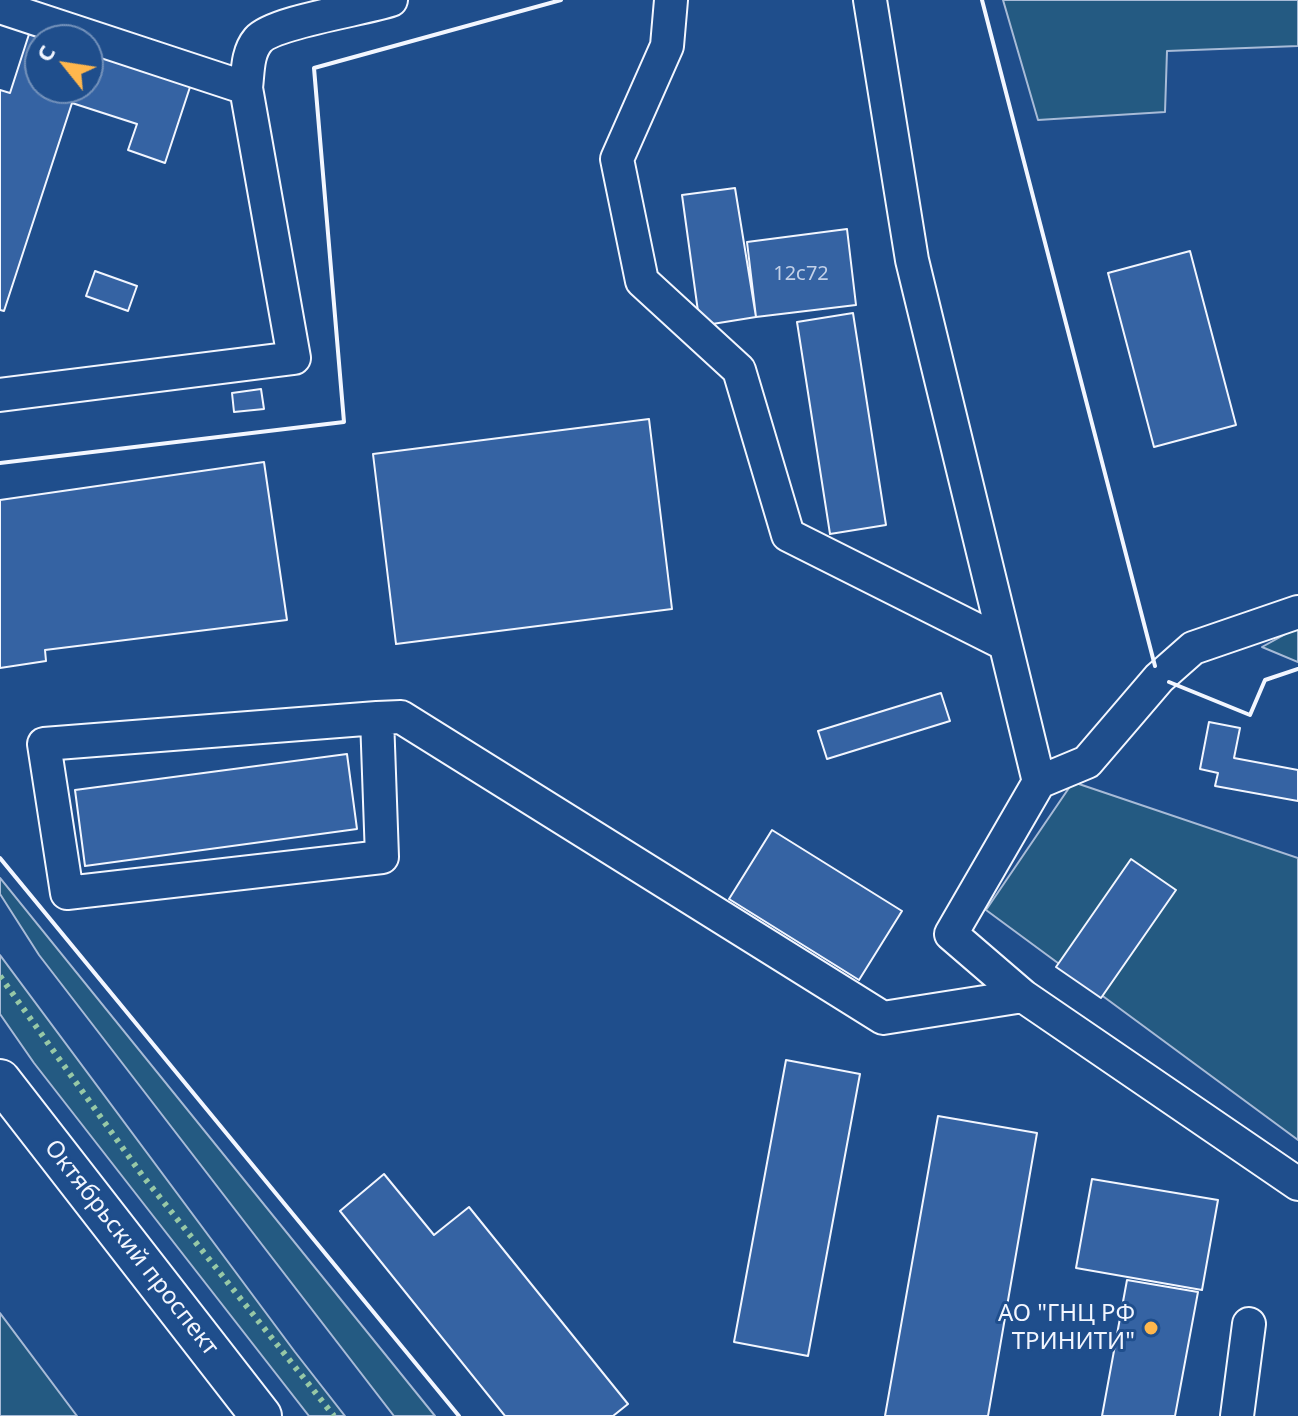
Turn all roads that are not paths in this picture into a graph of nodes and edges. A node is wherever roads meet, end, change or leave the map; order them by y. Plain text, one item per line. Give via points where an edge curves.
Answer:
1 (391, 0) edge
2 (671, 0) edge
3 (870, 0) edge
4 (15, 7) edge
5 (246, 88) junction
6 (0, 395) edge
7 (1298, 612) edge
8 (1005, 644) junction
9 (377, 718) junction
10 (1039, 782) junction
11 (1023, 996) junction
12 (0, 1080) edge
13 (1298, 1184) edge
14 (1249, 1324) dead end
15 (261, 1416) edge
16 (1237, 1416) edge

1 - 5 lane via 259,38 250,54
2 - 8 lane via 667,46 617,159 642,281 739,370 788,535
3 - 8 lane via 912,260
4 - 5 lane
5 - 6 lane via 294,358
7 - 10 lane via 1193,648 1159,678 1087,762
8 - 10 lane
9 - 9 lane via 382,857 67,893 44,744
9 - 11 lane via 401,717 883,1018
10 - 11 lane via 951,934
11 - 13 lane
12 - 15 main road, Октябрьский проспект
14 - 16 lane

